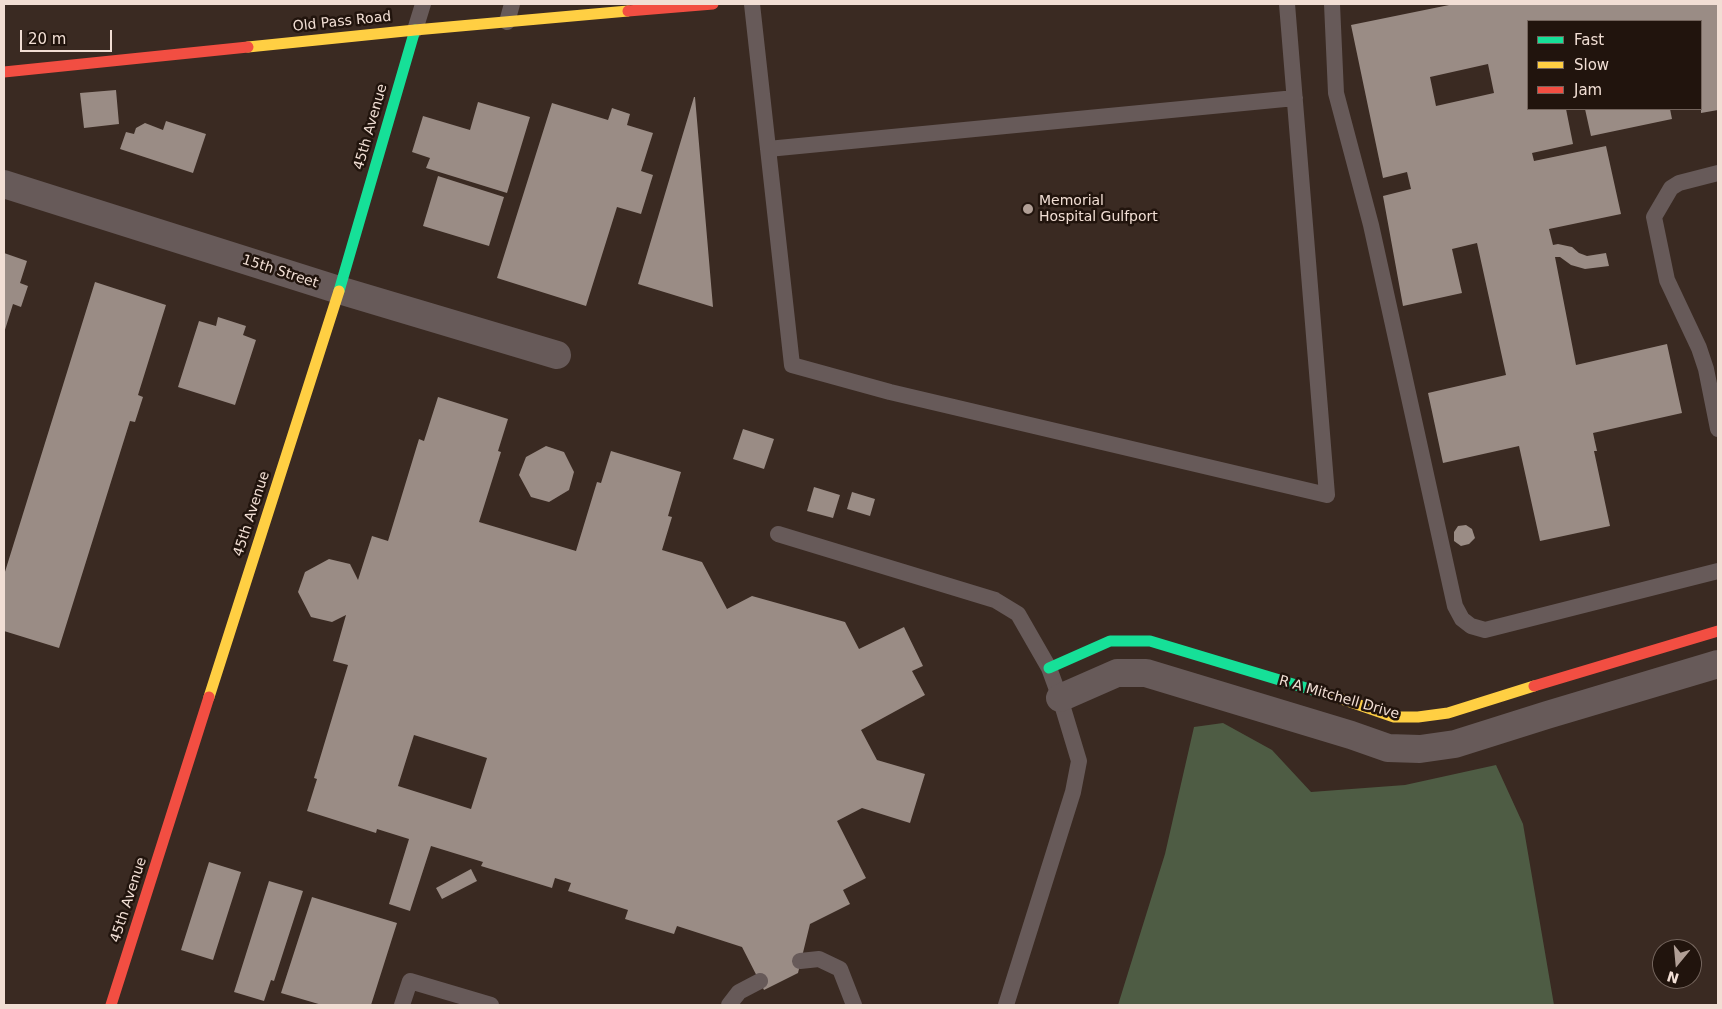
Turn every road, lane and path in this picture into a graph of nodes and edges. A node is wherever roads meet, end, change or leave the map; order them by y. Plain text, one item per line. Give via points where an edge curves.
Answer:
1 (423, 4) edge
2 (512, 4) edge
3 (713, 4) edge
4 (752, 4) edge
5 (1287, 4) edge
6 (1332, 4) edge
7 (507, 22) junction
8 (415, 30) junction
9 (4, 72) edge
10 (1295, 98) junction
11 (768, 149) junction
12 (1718, 173) edge
13 (4, 184) edge
14 (339, 290) junction
15 (557, 355) dead end
16 (1718, 429) edge
17 (778, 534) dead end
18 (1718, 571) edge
19 (1718, 631) edge
20 (1718, 664) edge
21 (1049, 668) junction
22 (1538, 685) junction
23 (1060, 698) junction
24 (1547, 715) junction
25 (800, 961) dead end
26 (760, 981) dead end
27 (111, 1005) edge
28 (402, 1005) edge
29 (490, 1005) edge
30 (729, 1005) edge
31 (854, 1005) edge
32 (1006, 1005) edge

1 - 8 lane
2 - 7 lane
3 - 7 street, Old Pass Road
4 - 11 lane
5 - 10 lane
6 - 18 lane via 1336,93 1371,226 1455,606 1462,619 1485,630
7 - 8 street, Old Pass Road
8 - 9 street, Old Pass Road
8 - 14 street, 45th Avenue
10 - 11 lane
10 - 11 lane via 1327,495 890,392 792,365
12 - 16 lane via 1679,182 1671,188 1654,217 1667,280 1706,369
13 - 14 street, 15th Street
14 - 15 street, 15th Street
14 - 27 street, 45th Avenue
17 - 21 lane via 995,600 1018,614
19 - 22 street, R A Mitchell Drive
20 - 24 street
21 - 22 street, R A Mitchell Drive via 1110,641 1150,642 1394,717 1448,713
21 - 23 lane
22 - 24 street
23 - 24 street via 1117,673 1146,673 1388,748 1420,749 1455,744
23 - 32 lane via 1079,760 1073,792
25 - 31 lane via 820,959 840,969
26 - 30 lane via 738,992
28 - 29 lane via 410,981

